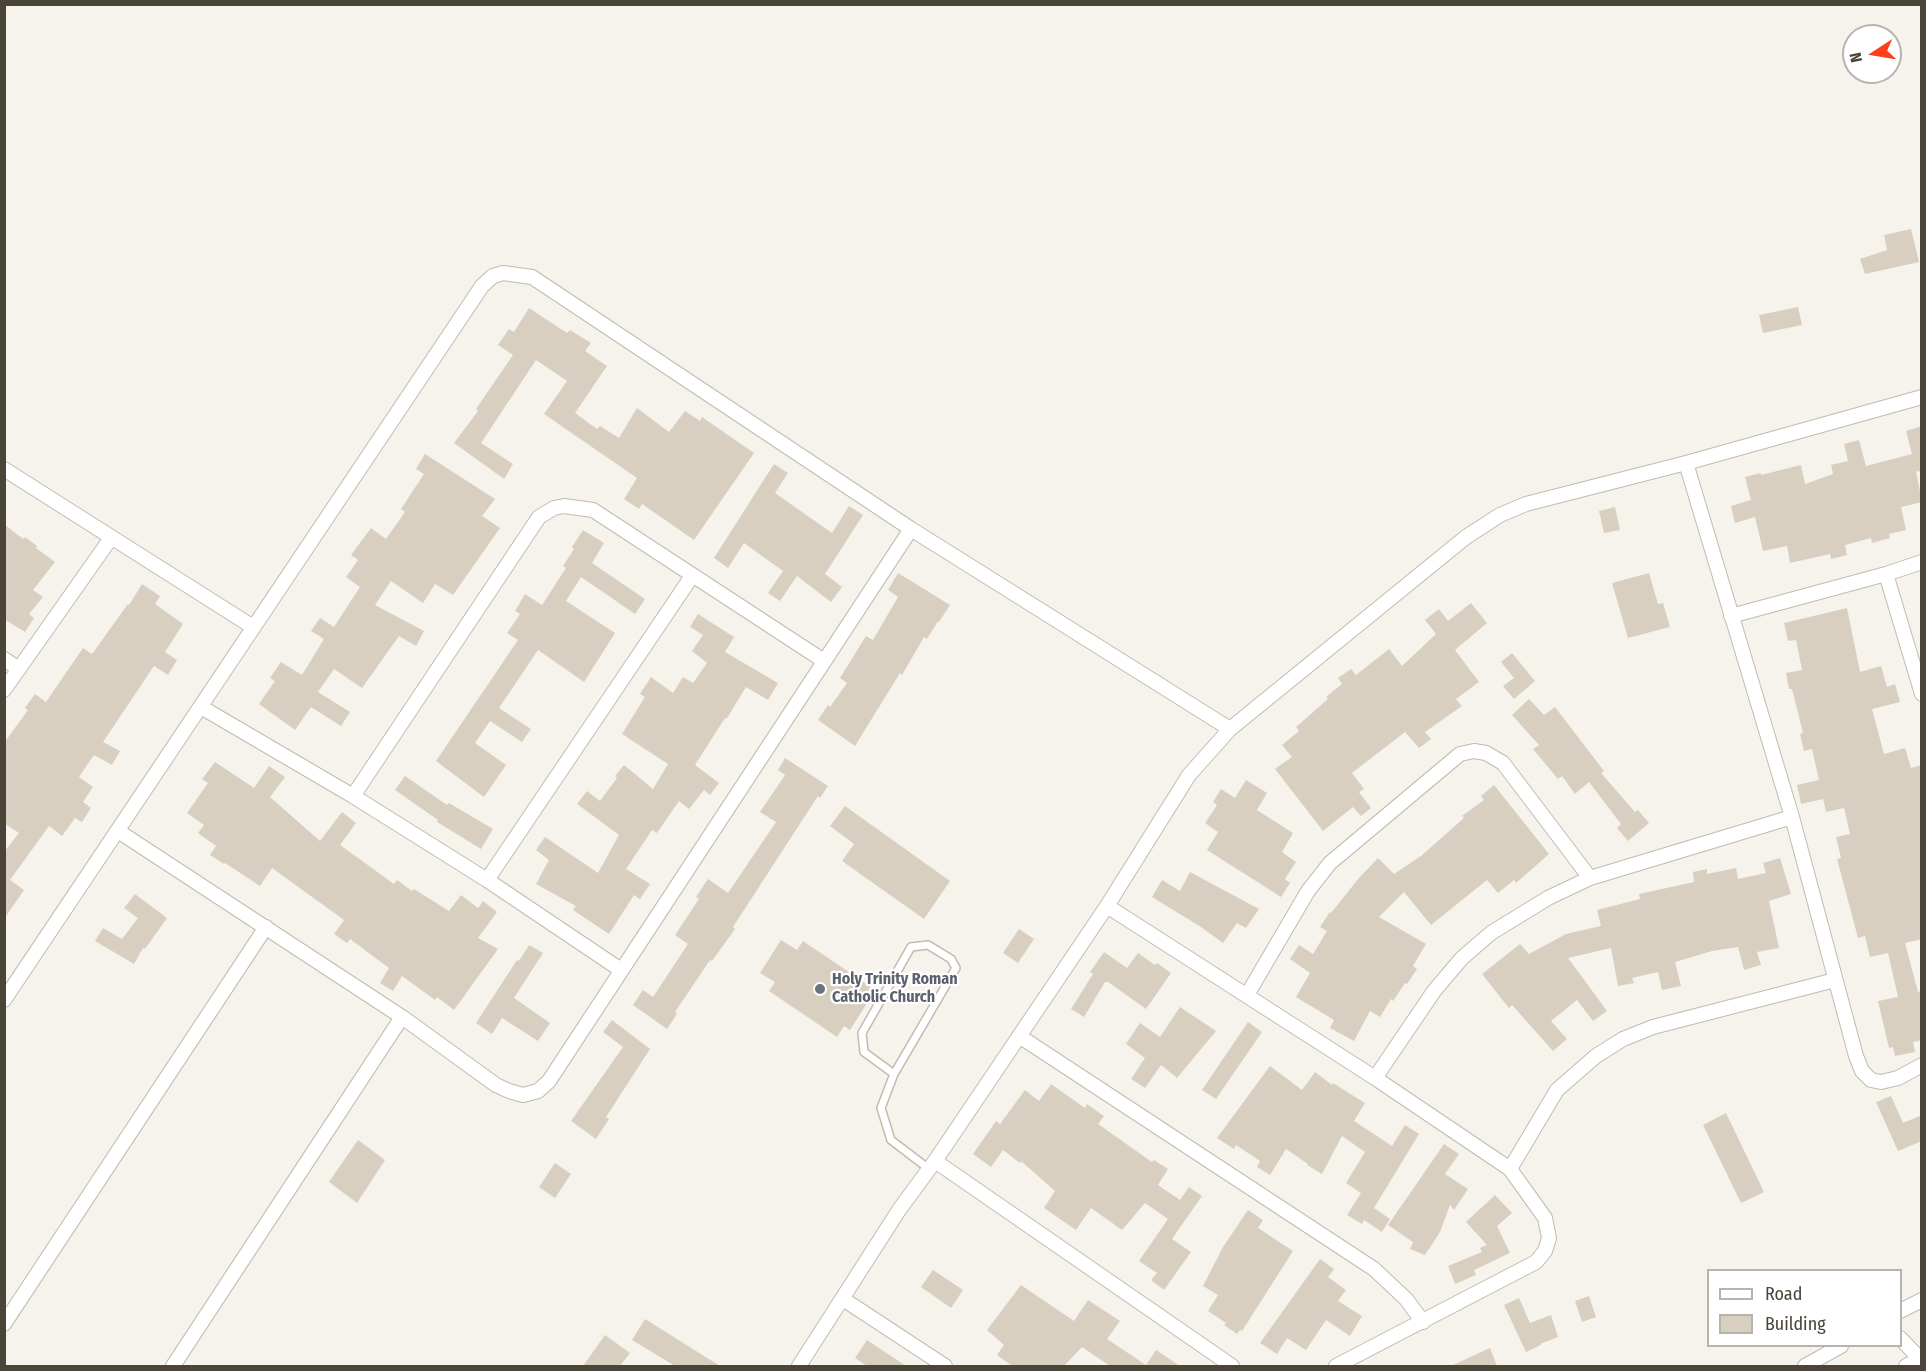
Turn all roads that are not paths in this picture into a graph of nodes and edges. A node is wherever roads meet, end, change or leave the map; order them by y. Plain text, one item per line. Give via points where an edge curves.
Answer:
1 (1922, 397) edge
2 (1686, 463) junction
3 (4, 469) edge
4 (911, 529) junction
5 (111, 538) junction
6 (1922, 562) edge
7 (1886, 574) junction
8 (692, 576) junction
9 (1731, 616) junction
10 (253, 627) junction
11 (4, 659) edge
12 (824, 661) junction
13 (19, 669) junction
14 (4, 690) edge
15 (1922, 694) edge
16 (201, 707) junction
17 (1230, 729) junction
18 (352, 796) junction
19 (1792, 817) junction
20 (118, 831) junction
21 (1590, 878) junction
22 (487, 880) junction
23 (1107, 906) junction
24 (266, 927) junction
25 (621, 970) junction
26 (1835, 980) junction
27 (1247, 995) junction
28 (4, 1000) edge
29 (402, 1017) junction
30 (1019, 1036) junction
31 (1922, 1065) edge
32 (894, 1074) junction
33 (1374, 1078) junction
34 (932, 1165) junction
35 (1510, 1169) junction
36 (843, 1299) junction
37 (1922, 1300) edge
38 (1902, 1310) edge
39 (1423, 1322) junction
40 (4, 1324) edge
41 (1902, 1340) edge
42 (1839, 1347) edge
43 (1921, 1359) edge
44 (173, 1366) edge
45 (799, 1366) edge
46 (945, 1366) edge
47 (1232, 1366) edge
48 (1336, 1366) edge
49 (1806, 1366) edge
50 (1906, 1366) edge

1 - 2 street
2 - 9 street
2 - 17 street via 1526,504 1500,515 1466,537
3 - 5 street
4 - 10 street via 532,277 503,273 482,286
4 - 12 street
4 - 17 street
5 - 10 street
5 - 13 street
6 - 7 street
7 - 9 street
7 - 15 street
8 - 12 street
8 - 18 street via 593,510 564,506 539,517
8 - 22 street
9 - 19 street
10 - 16 street
11 - 13 street
12 - 25 street
13 - 14 street
16 - 18 street
16 - 20 street
17 - 23 street via 1189,775
18 - 22 street
19 - 21 street
19 - 26 street
20 - 24 street
20 - 28 street
21 - 27 street via 1503,763 1486,753 1460,754 1330,863 1308,891
21 - 33 street via 1491,933 1462,958 1434,991
22 - 25 street
23 - 27 street
23 - 30 street
24 - 29 street
24 - 40 street
25 - 29 street via 549,1081 538,1091 523,1095 496,1085
26 - 31 street via 1856,1056 1870,1080 1892,1080
26 - 35 street via 1653,1027 1623,1039 1596,1056 1557,1090
27 - 33 street
29 - 44 street
30 - 34 street
30 - 39 street via 1374,1269 1406,1299
32 - 32 lane via 956,968 951,959 928,945 911,947 862,1032 864,1053
32 - 34 lane via 881,1108 891,1140
33 - 35 street
34 - 36 street
34 - 47 street
35 - 39 street via 1545,1218 1549,1238 1545,1251 1536,1262
36 - 45 street
36 - 46 street
37 - 38 street
39 - 48 street
41 - 43 street
42 - 49 street
43 - 50 street

